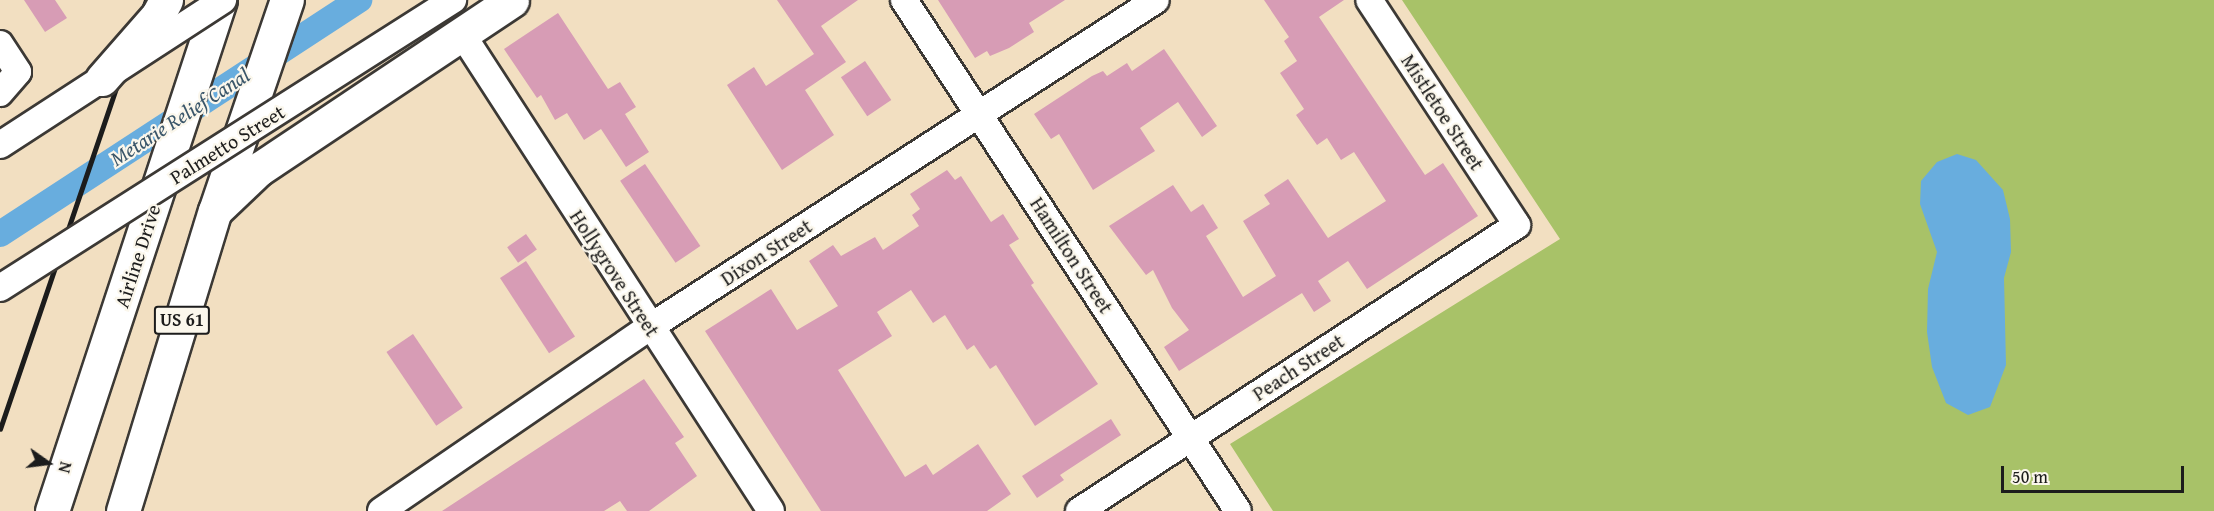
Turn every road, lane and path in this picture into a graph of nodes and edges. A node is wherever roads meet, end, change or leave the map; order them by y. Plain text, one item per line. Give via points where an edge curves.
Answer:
1 (166, 0) edge
2 (287, 0) edge
3 (453, 0) edge
4 (512, 0) edge
5 (904, 0) edge
6 (1156, 0) edge
7 (1369, 0) edge
8 (220, 3) edge
9 (462, 33) junction
10 (0, 44) edge
11 (102, 79) junction
12 (0, 93) edge
13 (980, 112) junction
14 (0, 145) edge
15 (215, 211) junction
16 (1517, 225) joint
17 (0, 288) edge
18 (650, 327) junction
19 (1190, 437) junction
20 (52, 511) edge
21 (124, 511) edge
22 (381, 511) edge
23 (771, 511) edge
24 (1079, 511) edge
25 (1238, 511) edge

1 - 11 highway, bridge via 158,15
2 - 15 highway, US 61
3 - 17 street, Palmetto Street, bridge
4 - 9 highway
5 - 13 street, Hamilton Street
6 - 13 street, Dixon Street
7 - 16 street, Mistletoe Street
8 - 11 street, bridge
8 - 20 highway, Airline Drive
9 - 15 highway via 259,169
9 - 18 street, Hollygrove Street
10 - 12 street via 18,72
11 - 14 street, bridge
13 - 18 street, Dixon Street
13 - 19 street, Hamilton Street
15 - 21 highway, US 61
16 - 19 street, Peach Street
18 - 22 street, Dixon Street
18 - 23 street, Hollygrove Street
19 - 24 street, Peach Street
19 - 25 street, Hamilton Street

